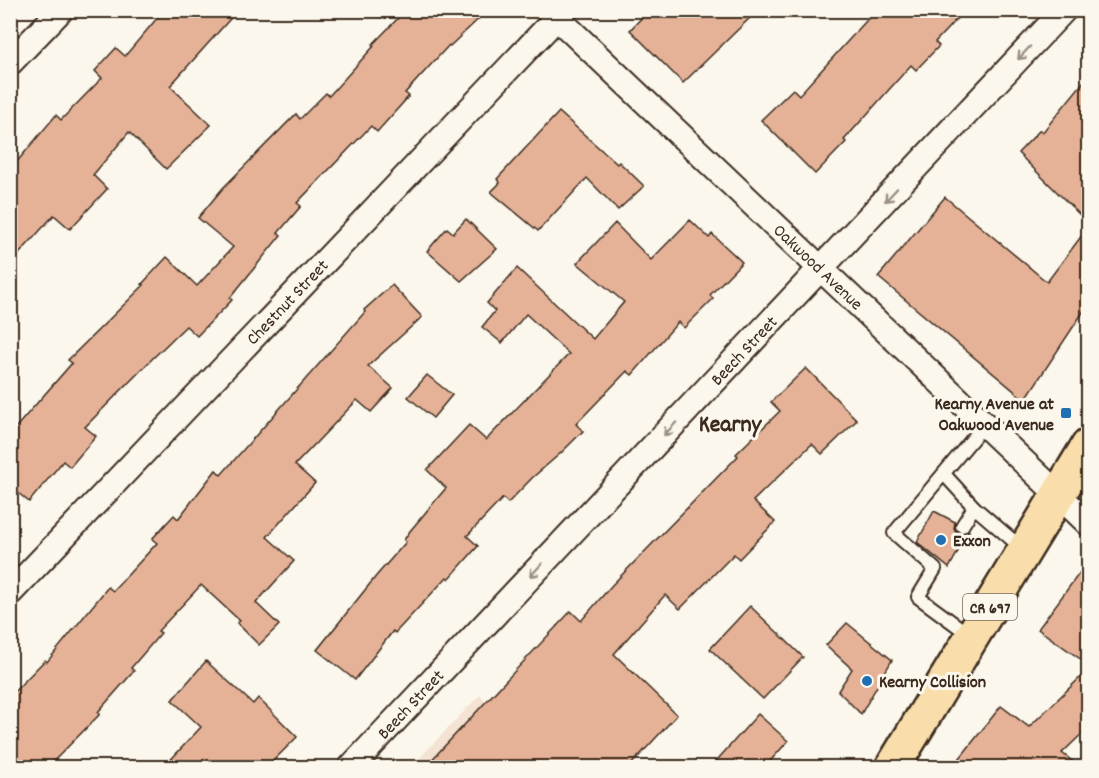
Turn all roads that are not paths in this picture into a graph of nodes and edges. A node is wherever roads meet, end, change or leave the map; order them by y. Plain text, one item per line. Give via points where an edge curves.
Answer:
1 (61, 10) edge
2 (1064, 10) edge
3 (557, 13) edge
4 (10, 63) edge
5 (820, 270) junction
6 (984, 425) junction
7 (1089, 446) edge
8 (944, 474) junction
9 (1058, 496) junction
10 (974, 507) junction
11 (1089, 523) edge
12 (962, 526) dead end
13 (1025, 551) junction
14 (10, 593) edge
15 (972, 637) junction
16 (350, 768) edge
17 (892, 768) edge

1 - 4 street
2 -> 5 street, Beech Street
3 - 5 street, Oakwood Avenue
3 - 14 street, Chestnut Street
5 - 6 street, Oakwood Avenue
5 -> 16 street, Beech Street
6 - 8 lane
6 - 9 street, Oakwood Avenue
7 - 9 main road, CR 697
8 - 10 lane
8 - 15 lane via 894,533 938,566 918,597
9 - 11 street, Oakwood Avenue
9 - 13 main road, CR 697
10 - 12 lane
10 - 13 lane
13 - 15 main road, CR 697
15 - 17 main road, CR 697

